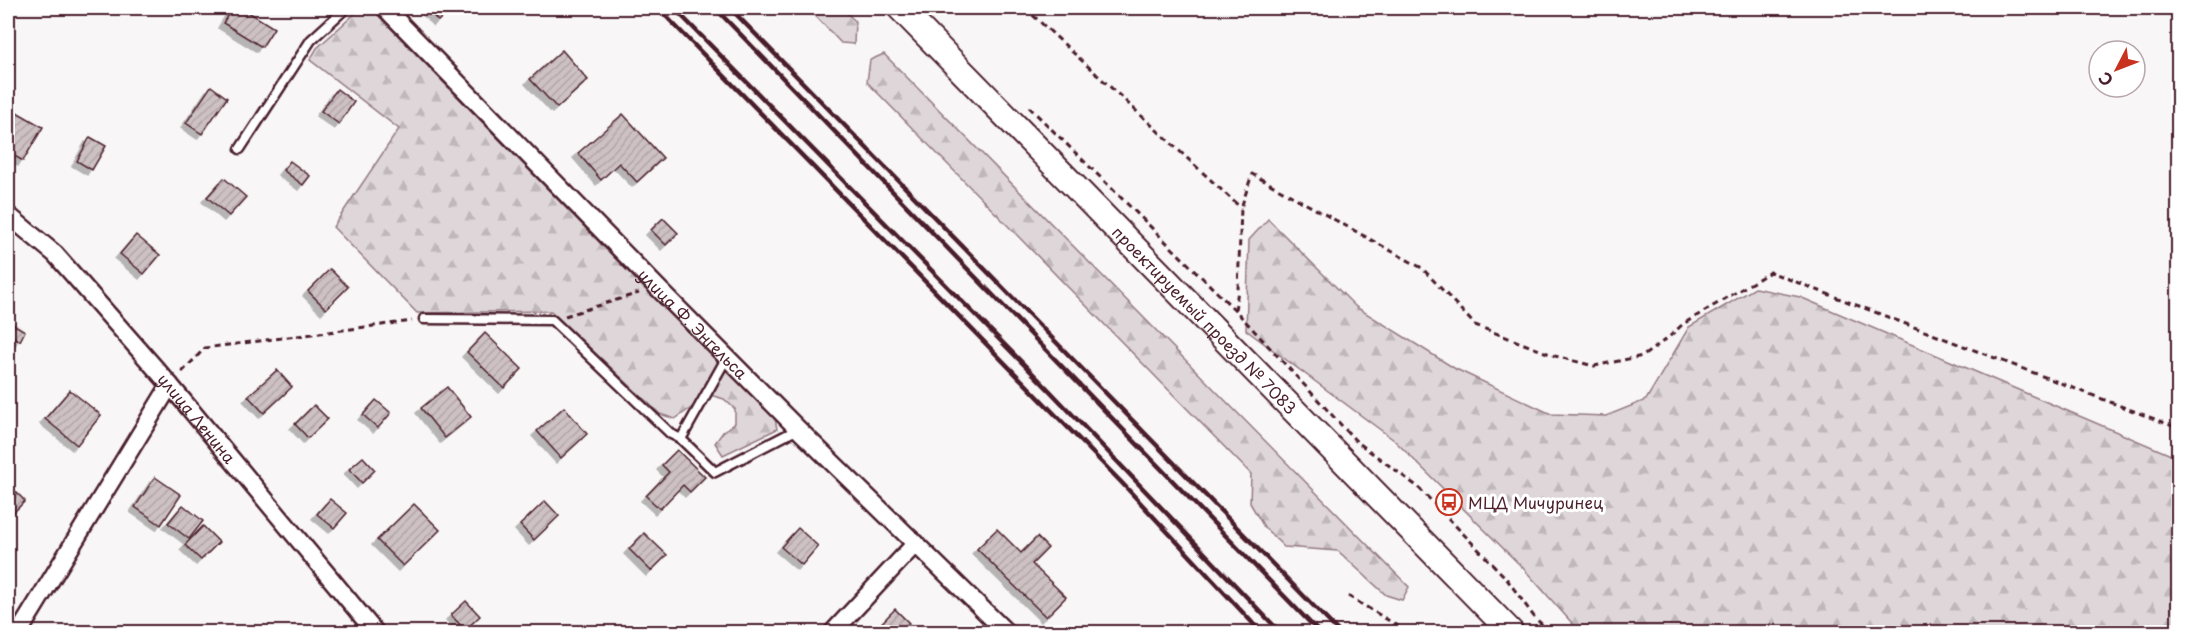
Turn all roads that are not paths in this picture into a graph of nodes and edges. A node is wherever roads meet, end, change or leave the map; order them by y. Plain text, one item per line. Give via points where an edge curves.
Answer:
1 (346, 8) edge
2 (386, 8) edge
3 (900, 8) edge
4 (240, 149) dead end
5 (8, 215) edge
6 (424, 319) road end
7 (727, 357) junction
8 (170, 385) junction
9 (798, 429) junction
10 (681, 439) junction
11 (916, 543) junction
12 (19, 633) edge
13 (375, 633) edge
14 (833, 633) edge
15 (1006, 633) edge
16 (1511, 633) edge

1 - 4 lane via 311,40
2 - 7 street, улица Ф. Энгельса
3 - 16 main road, проектируемый проезд № 7083
5 - 8 street, улица Ленина via 55,254
6 - 10 lane via 552,320 671,434
7 - 9 street, улица Ф. Энгельса
7 - 10 lane
8 - 12 street
8 - 13 street, улица Ленина
9 - 10 lane via 715,472
9 - 11 street, улица Ф. Энгельса
11 - 14 street
11 - 15 street, улица Ф. Энгельса

